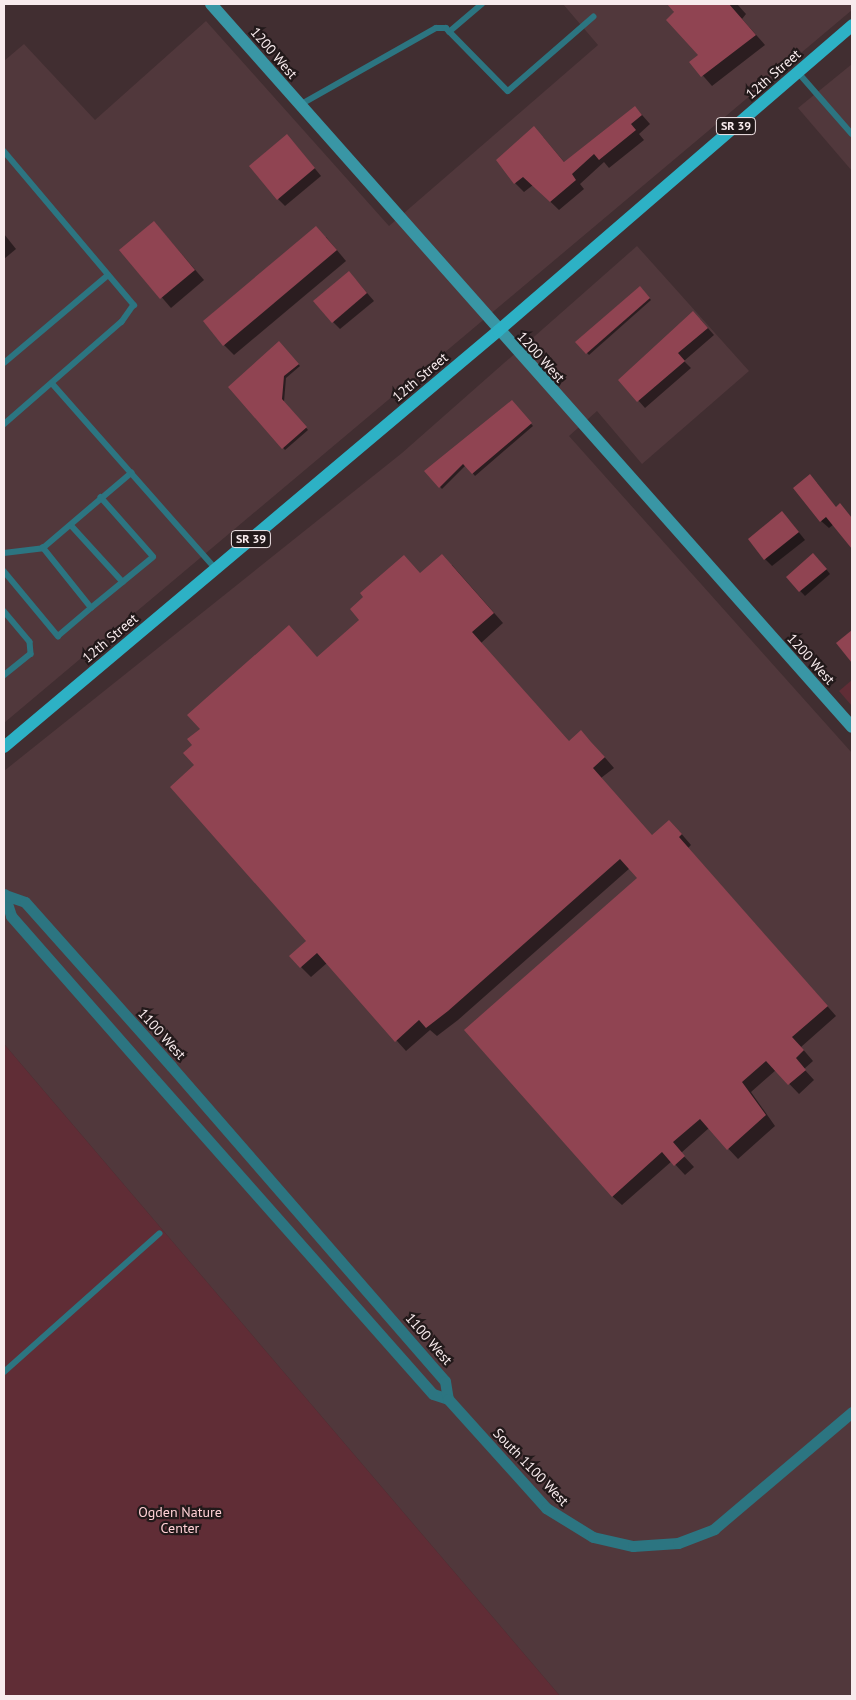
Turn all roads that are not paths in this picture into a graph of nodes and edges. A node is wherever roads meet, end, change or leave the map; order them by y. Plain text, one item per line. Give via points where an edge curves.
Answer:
1 (211, 4) edge
2 (482, 4) edge
3 (593, 17) dead end
4 (852, 25) edge
5 (449, 32) junction
6 (798, 72) junction
7 (300, 104) junction
8 (852, 134) edge
9 (4, 151) edge
10 (108, 274) junction
11 (498, 331) junction
12 (4, 363) edge
13 (52, 383) junction
14 (4, 425) edge
15 (131, 473) junction
16 (101, 498) junction
17 (71, 525) junction
18 (43, 548) junction
19 (4, 553) edge
20 (216, 569) junction
21 (4, 571) edge
22 (123, 582) junction
23 (91, 608) junction
24 (4, 611) edge
25 (4, 676) edge
26 (852, 727) edge
27 (4, 747) edge
28 (4, 895) edge
29 (52, 932) junction
30 (37, 945) junction
31 (159, 1234) dead end
32 (4, 1372) edge
33 (448, 1399) junction
34 (852, 1412) edge

1 - 7 street, 1200 West
2 - 5 lane
3 - 5 lane via 508,91
4 - 6 main road, 12th Street / SR 39
5 - 7 lane via 436,28 422,33
6 - 8 lane
6 - 11 main road, 12th Street / SR 39
7 - 11 street, 1200 West
9 - 10 lane
10 - 12 lane
10 - 13 lane via 134,306 122,322
11 - 20 main road, 12th Street / SR 39
11 - 26 street, 1200 West
13 - 14 lane
13 - 15 lane
15 - 16 lane
15 - 20 lane
16 - 17 lane
16 - 22 lane via 153,557
17 - 18 lane
17 - 22 lane
18 - 19 lane
18 - 23 lane
20 - 27 main road, 12th Street / SR 39
21 - 23 lane via 58,636
22 - 23 lane
24 - 25 lane via 30,642 31,654
28 - 29 street, 1100 West via 25,902
28 - 30 street, 1100 West via 11,916
29 - 30 street
29 - 33 street, 1100 West via 445,1381
30 - 33 street, 1100 West via 432,1394
31 - 32 lane
33 - 34 street, South 1100 West via 546,1508 593,1537 633,1546 678,1543 714,1529

